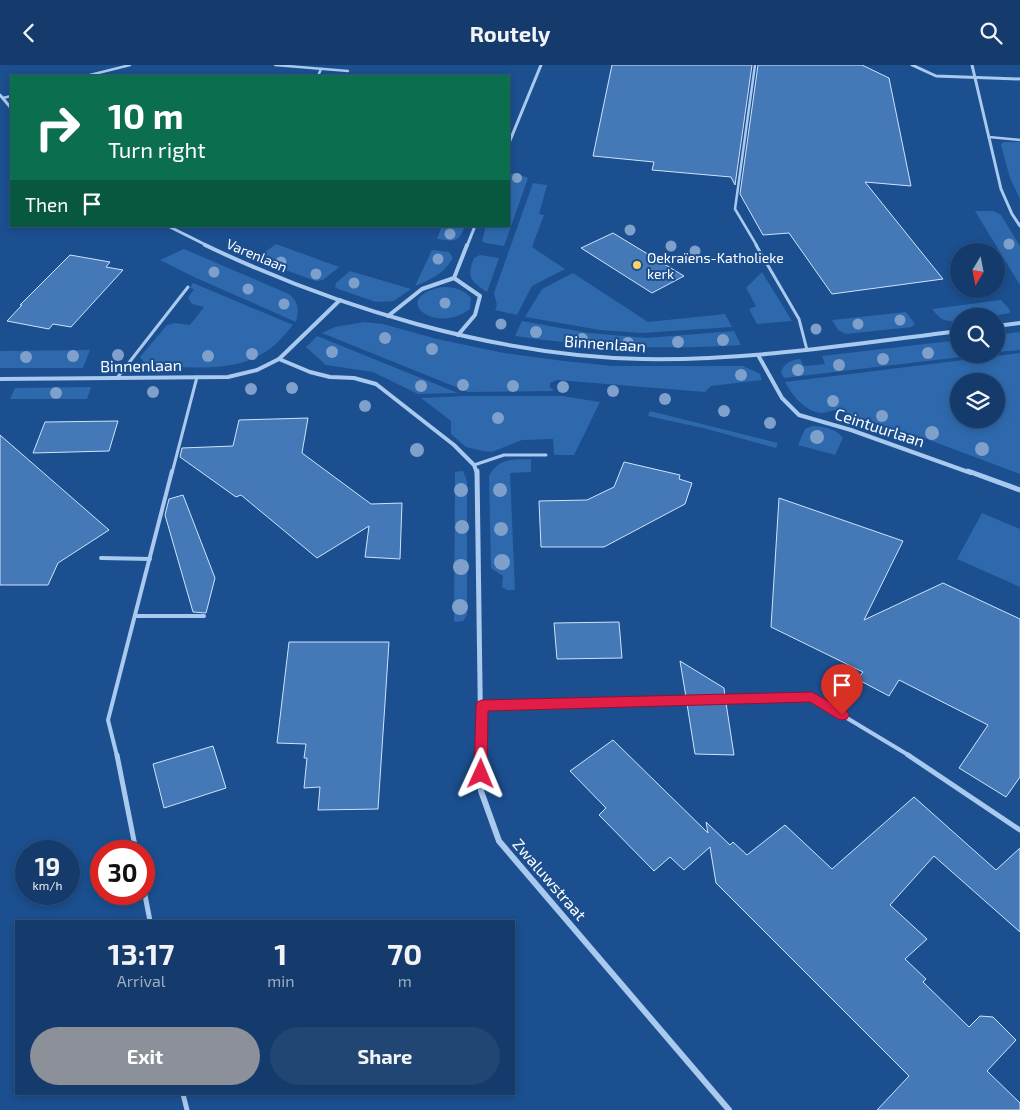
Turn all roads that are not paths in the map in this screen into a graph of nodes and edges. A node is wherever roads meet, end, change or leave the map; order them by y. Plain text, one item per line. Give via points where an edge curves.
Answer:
1 (130, 65) edge
2 (275, 65) edge
3 (541, 65) edge
4 (755, 65) edge
5 (912, 65) edge
6 (972, 65) edge
7 (321, 69) junction
8 (348, 71) dead end
9 (90, 75) edge
10 (318, 75) edge
11 (976, 79) junction
12 (1020, 79) edge
13 (1, 97) edge
14 (10, 107) edge
15 (989, 137) junction
16 (1020, 140) edge
17 (510, 141) edge
18 (1020, 226) edge
19 (170, 227) edge
20 (475, 227) edge
21 (454, 278) junction
22 (188, 287) dead end
23 (340, 300) junction
24 (388, 315) junction
25 (1020, 323) edge
26 (1005, 325) edge
27 (950, 332) edge
28 (458, 335) junction
29 (807, 350) junction
30 (758, 355) junction
31 (279, 359) junction
32 (197, 377) junction
33 (117, 378) junction
34 (0, 379) edge
35 (546, 455) dead end
36 (474, 465) junction
37 (1020, 490) edge
38 (102, 558) dead end
39 (150, 559) junction
40 (135, 616) junction
41 (204, 616) dead end
42 (482, 706) junction
43 (1020, 829) edge
44 (134, 840) edge
45 (147, 905) edge
46 (150, 920) edge
47 (183, 1095) edge
48 (187, 1110) edge
49 (729, 1110) edge

1 - 9 lane
2 - 7 lane
3 - 17 street
4 - 29 lane via 735,209 799,319
5 - 11 street via 936,76
6 - 11 street
7 - 8 lane
7 - 10 lane
11 - 12 street
11 - 15 street
13 - 14 street
15 - 16 lane
15 - 18 street via 1001,189
19 - 23 street, Varenlaan via 244,263
20 - 21 street
21 - 24 street via 422,289
21 - 28 street via 480,297 475,315
22 - 33 lane
23 - 24 street, Binnenlaan
23 - 31 street, Binnenlaan
24 - 28 street, Binnenlaan
25 - 26 street
27 - 29 street, Binnenlaan
28 - 30 street, Binnenlaan via 581,355 642,359
29 - 30 street, Binnenlaan
30 - 37 street, Ceintuurlaan via 782,398 799,415 851,430
31 - 32 street, Binnenlaan via 257,370 228,377
31 - 36 street via 316,374 376,384 454,445
32 - 33 street, Binnenlaan
32 - 39 lane
33 - 34 street, Binnenlaan
35 - 36 lane via 504,455
36 - 42 street, Zwaluwstraat via 478,475
38 - 39 lane
39 - 40 lane
40 - 41 lane
40 - 44 lane via 108,720
42 - 43 lane via 812,697 933,770
42 - 49 street, Zwaluwstraat via 481,791 499,841
45 - 46 lane
47 - 48 lane

